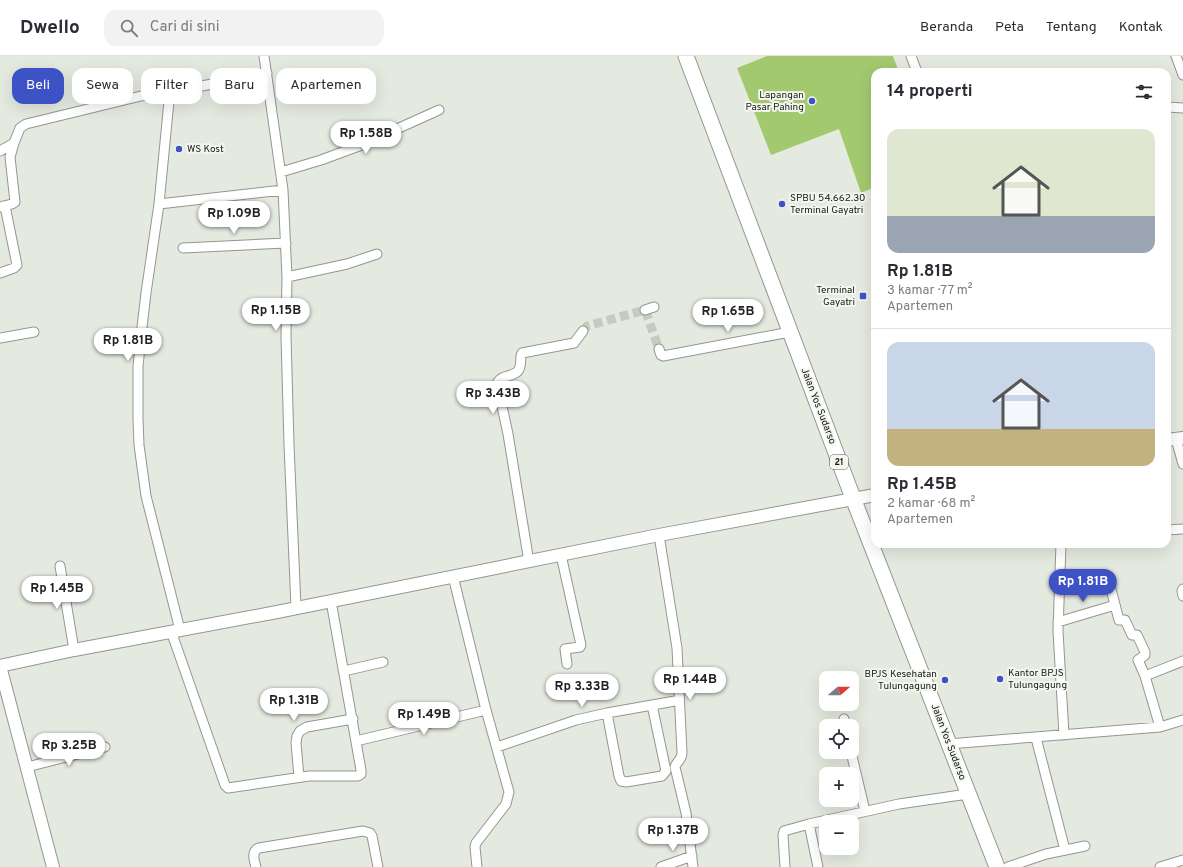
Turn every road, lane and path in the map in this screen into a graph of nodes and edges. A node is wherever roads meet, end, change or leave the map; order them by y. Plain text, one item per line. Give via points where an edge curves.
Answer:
1 (264, 56) edge
2 (686, 56) edge
3 (911, 56) edge
4 (1176, 56) edge
5 (266, 68) edge
6 (916, 68) edge
7 (1183, 75) edge
8 (268, 81) edge
9 (141, 96) edge
10 (169, 104) edge
11 (1171, 107) edge
12 (1183, 108) edge
13 (439, 110) dead end
14 (14, 142) junction
15 (0, 152) edge
16 (10, 157) junction
17 (281, 172) junction
18 (283, 190) junction
19 (159, 204) junction
20 (3, 206) edge
21 (286, 243) junction
22 (183, 248) dead end
23 (377, 254) dead end
24 (0, 273) edge
25 (287, 277) junction
26 (583, 331) tunnel mouth
27 (34, 332) dead end
28 (790, 332) junction
29 (0, 338) edge
30 (659, 349) dead end
31 (1175, 439) edge
32 (1183, 464) edge
33 (871, 496) edge
34 (853, 498) junction
35 (1171, 530) edge
36 (1183, 530) edge
37 (659, 535) junction
38 (871, 545) edge
39 (872, 548) edge
40 (1061, 548) edge
41 (561, 555) junction
42 (529, 562) junction
43 (60, 566) dead end
44 (453, 576) junction
45 (1108, 578) dead end
46 (1183, 588) edge
47 (1183, 596) edge
48 (331, 601) junction
49 (1115, 605) junction
50 (296, 607) junction
51 (1058, 622) junction
52 (176, 630) junction
53 (74, 650) junction
54 (1183, 661) edge
55 (383, 662) dead end
56 (567, 664) dead end
57 (0, 666) edge
58 (344, 671) junction
59 (1145, 676) junction
60 (675, 701) dead end
61 (652, 705) junction
62 (486, 710) junction
63 (607, 713) junction
64 (352, 719) junction
65 (1183, 720) edge
66 (1160, 726) junction
67 (1064, 735) junction
68 (1036, 738) junction
69 (356, 741) junction
70 (948, 744) junction
71 (105, 747) dead end
72 (497, 747) junction
73 (853, 759) edge
74 (27, 767) junction
75 (299, 777) junction
76 (968, 794) junction
77 (864, 811) junction
78 (809, 824) junction
79 (1085, 846) dead end
80 (1065, 850) junction
81 (692, 856) junction
82 (1183, 860) edge
83 (53, 867) edge
84 (256, 867) edge
85 (378, 867) edge
86 (477, 867) edge
87 (661, 867) edge
88 (693, 867) edge
89 (785, 867) edge
90 (818, 867) edge
91 (997, 867) edge
92 (1008, 867) edge
93 (1160, 867) edge

1 - 5 street
2 - 28 highway, Jalan Yos Sudarso / 21
3 - 6 street
4 - 7 street
8 - 17 street
9 - 14 street via 26,124 20,128
10 - 19 street
11 - 12 street
13 - 17 street via 359,146
14 - 15 street
14 - 16 street
15 - 16 street
16 - 20 street via 15,199 14,203
17 - 18 street
18 - 19 street
18 - 21 street
19 - 52 street via 142,329 138,419 146,496
20 - 24 street via 17,264 14,268
21 - 22 street
21 - 25 street
23 - 25 street via 347,264
25 - 50 street via 286,336
26 - 42 street via 574,342 522,353 519,370 501,378 497,383
27 - 29 street
28 - 30 street via 663,356
28 - 34 highway, Jalan Yos Sudarso / 21
31 - 32 street
33 - 34 street
34 - 37 street
34 - 38 highway, Jalan Yos Sudarso / 21
35 - 36 street
37 - 41 street
37 - 81 street via 678,660 682,758 675,768
39 - 70 highway, Jalan Yos Sudarso / 21
40 - 51 street
41 - 42 street
41 - 56 street via 581,645 565,649
42 - 44 street
43 - 53 street
44 - 48 street
44 - 62 street
45 - 49 street
46 - 47 street
48 - 50 street
48 - 58 street
49 - 51 street
49 - 59 street via 1119,620 1125,620 1132,635 1137,635 1145,652 1138,661
50 - 52 street
51 - 67 street
52 - 53 street
52 - 75 street via 225,785 232,788
53 - 57 street
54 - 59 street
55 - 58 street
57 - 74 street
58 - 64 street
59 - 66 street
60 - 61 street
61 - 63 street
61 - 63 street via 666,771 662,776 624,782 620,779
62 - 69 street
62 - 72 street
63 - 72 street via 576,720
64 - 69 street
64 - 75 street via 307,727 300,731 296,743
65 - 66 street
66 - 67 street
67 - 68 street
68 - 70 street
68 - 80 street
69 - 75 street via 360,775
70 - 76 highway, Jalan Yos Sudarso / 21
71 - 74 street
72 - 86 street via 509,797 476,842
73 - 77 street
74 - 83 street
76 - 77 street
76 - 91 highway, Jalan Yos Sudarso / 21
77 - 78 street
78 - 89 street via 784,831
78 - 90 street
79 - 80 street
80 - 92 street
81 - 87 street
81 - 88 street
82 - 93 street
84 - 85 street via 254,853 259,848 364,831 372,836

